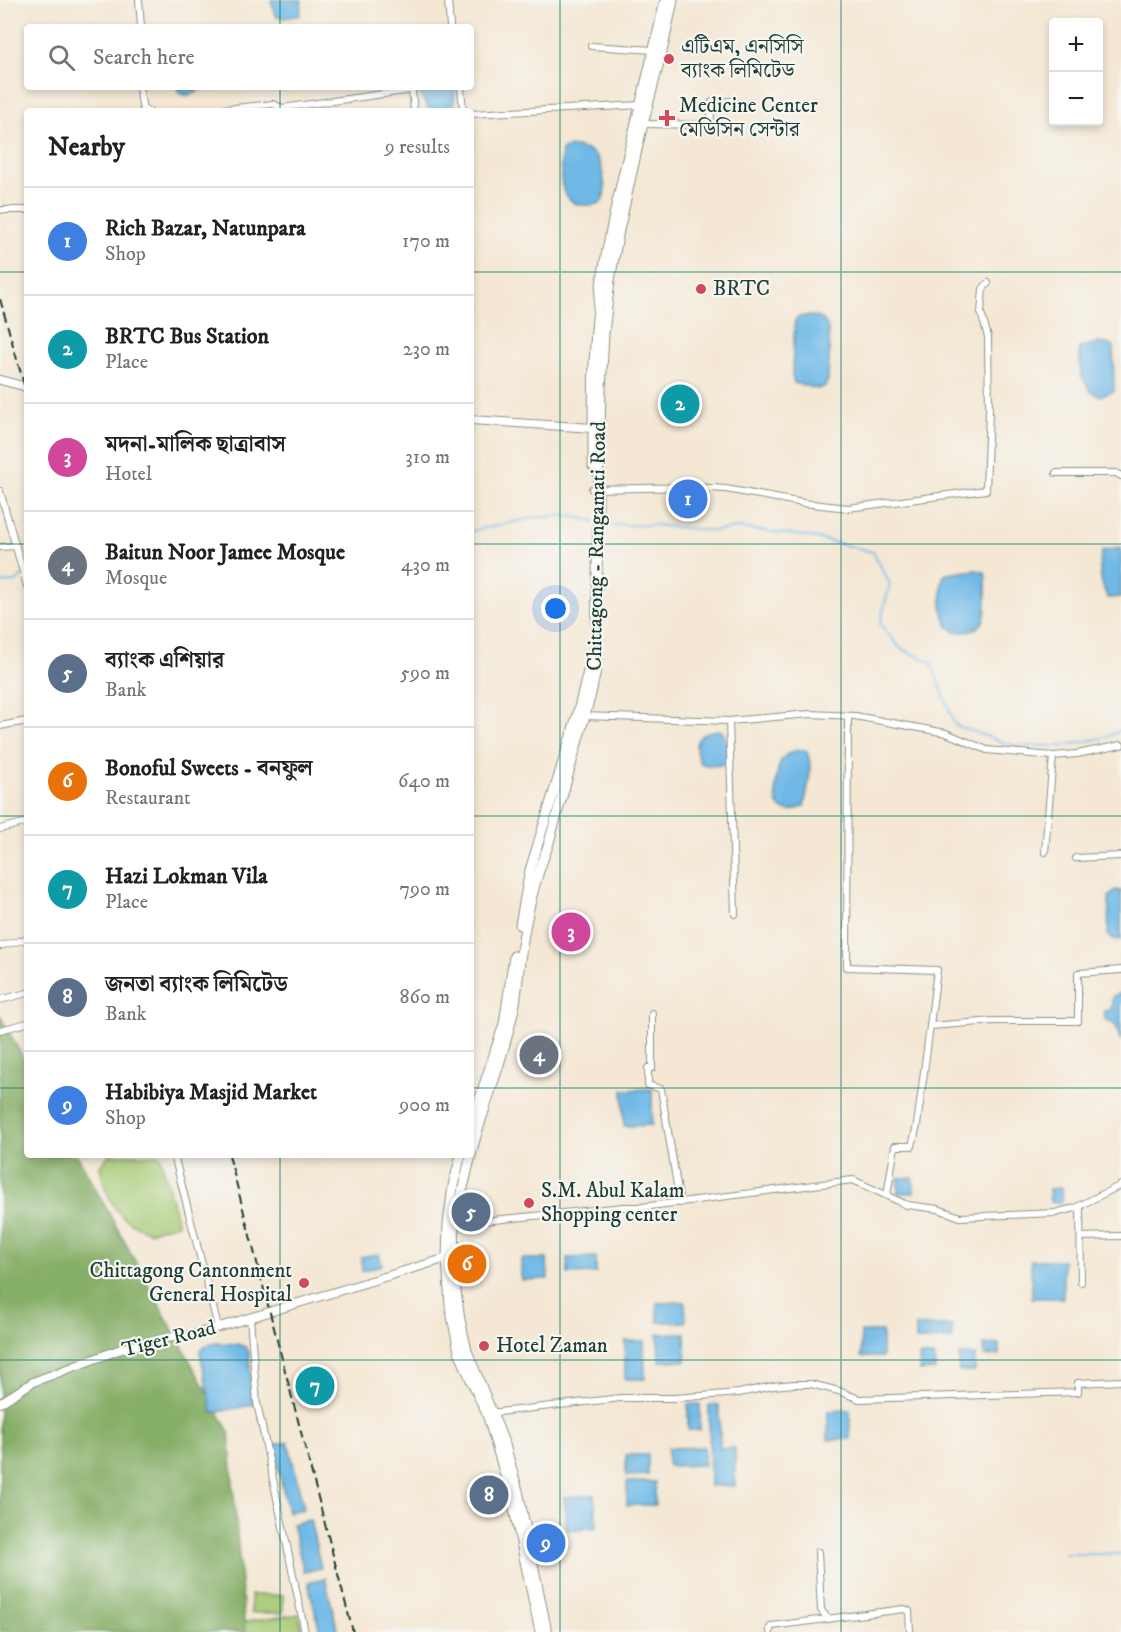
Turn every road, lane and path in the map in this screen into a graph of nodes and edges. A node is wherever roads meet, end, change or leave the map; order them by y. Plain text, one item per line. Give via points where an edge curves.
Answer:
1 (139, 0) edge
2 (448, 0) edge
3 (664, 0) edge
4 (673, 0) edge
5 (141, 24) edge
6 (450, 24) edge
7 (591, 46) dead end
8 (654, 50) junction
9 (140, 90) edge
10 (412, 90) edge
11 (412, 90) edge
12 (461, 90) edge
13 (734, 101) dead end
14 (641, 105) junction
15 (143, 108) edge
16 (234, 108) edge
17 (282, 108) edge
18 (282, 108) edge
19 (414, 108) edge
20 (463, 108) edge
21 (474, 114) edge
22 (644, 124) junction
23 (3, 210) dead end
24 (24, 210) edge
25 (988, 283) dead end
26 (0, 380) edge
27 (24, 386) edge
28 (474, 420) edge
29 (593, 428) junction
30 (1056, 472) dead end
31 (1121, 476) edge
32 (595, 489) junction
33 (0, 491) edge
34 (16, 546) junction
35 (0, 547) edge
36 (24, 574) edge
37 (581, 716) junction
38 (848, 716) junction
39 (24, 722) edge
40 (729, 722) junction
41 (0, 726) edge
42 (1121, 745) edge
43 (1053, 756) junction
44 (24, 823) edge
45 (0, 829) edge
46 (1045, 852) dead end
47 (1121, 856) edge
48 (1076, 858) dead end
49 (735, 914) dead end
50 (24, 940) edge
51 (0, 946) edge
52 (1121, 970) edge
53 (24, 994) edge
54 (0, 1000) edge
55 (652, 1013) dead end
56 (24, 1024) edge
57 (930, 1026) junction
58 (0, 1030) edge
59 (474, 1116) edge
60 (474, 1144) edge
61 (175, 1158) edge
62 (460, 1158) edge
63 (470, 1158) edge
64 (1121, 1185) edge
65 (887, 1195) junction
66 (680, 1203) junction
67 (1080, 1206) junction
68 (451, 1224) junction
69 (1121, 1236) edge
70 (1081, 1237) junction
71 (447, 1258) junction
72 (1081, 1282) dead end
73 (250, 1318) junction
74 (218, 1328) junction
75 (1121, 1381) edge
76 (0, 1403) edge
77 (490, 1413) junction
78 (818, 1552) dead end
79 (828, 1619) junction
80 (305, 1632) edge
81 (540, 1632) edge
82 (547, 1632) edge
83 (770, 1632) edge
84 (910, 1632) edge

1 - 5 street
2 - 6 street
3 - 8 highway, Chittagong - Rangamati Road
4 - 22 highway, Chittagong - Rangamati Road
7 - 8 street
8 - 14 highway, Chittagong - Rangamati Road
9 - 15 street
10 - 19 street
11 - 17 street
12 - 20 street
13 - 22 street via 712,102 710,125
14 - 21 street
14 - 29 highway, Chittagong - Rangamati Road via 601,287
16 - 18 street via 273,104
22 - 32 highway, Chittagong - Rangamati Road via 610,280
23 - 24 street
25 - 32 street via 983,289 981,314 988,337 986,490 848,508 726,489
26 - 27 street
28 - 29 street
29 - 32 highway, Chittagong - Rangamati Road
30 - 31 street
32 - 37 highway, Chittagong - Rangamati Road via 593,652
33 - 34 street
34 - 35 street
34 - 36 street
37 - 40 street
37 - 59 highway, Chittagong - Rangamati Road via 530,870 504,1024
37 - 60 highway, Chittagong - Rangamati Road via 534,886 506,1044
38 - 40 street via 810,714
38 - 43 street via 946,733 987,750
38 - 57 street via 847,966 937,970
39 - 41 street
40 - 49 street
42 - 43 street
43 - 46 street
44 - 45 street
47 - 48 street
50 - 51 street
52 - 57 street via 1078,973 1078,1021
53 - 54 street
55 - 66 street via 652,1068 648,1068 648,1085 661,1089
56 - 58 street
57 - 65 street via 912,1146 894,1146
61 - 74 street
62 - 68 highway, Chittagong - Rangamati Road via 453,1186
63 - 68 highway, Chittagong - Rangamati Road
64 - 67 street
65 - 66 street via 853,1180
65 - 67 street via 907,1205 939,1209 960,1217 1055,1213
66 - 68 street
67 - 70 street
68 - 71 highway, Chittagong - Rangamati Road
68 - 77 highway, Chittagong - Rangamati Road via 464,1339
69 - 70 street
70 - 72 street
71 - 73 street, Tiger Road
71 - 77 highway, Chittagong - Rangamati Road via 450,1306 459,1351
73 - 74 street, Tiger Road
73 - 80 street via 257,1403
74 - 76 street, Tiger Road via 121,1349 33,1382
75 - 77 street via 1078,1383 1078,1392 859,1399 811,1384 794,1384 739,1393 621,1398
77 - 81 highway, Chittagong - Rangamati Road
77 - 82 highway, Chittagong - Rangamati Road via 505,1445 518,1491
78 - 79 street via 821,1610
79 - 83 street via 772,1626
79 - 84 street via 904,1609 909,1611

